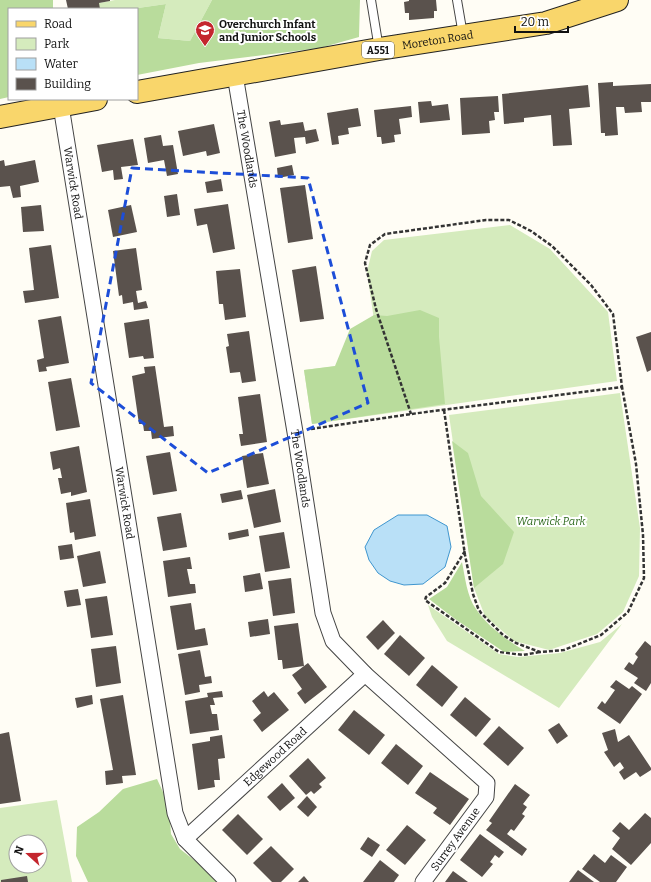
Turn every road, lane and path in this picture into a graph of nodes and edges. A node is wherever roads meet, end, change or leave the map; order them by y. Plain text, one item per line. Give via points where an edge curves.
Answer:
1 (371, 0) edge
2 (457, 0) edge
3 (616, 0) edge
4 (463, 36) junction
5 (379, 50) junction
6 (235, 74) junction
7 (138, 92) edge
8 (91, 100) edge
9 (60, 106) junction
10 (0, 117) edge
11 (622, 387) junction
12 (444, 410) junction
13 (411, 414) junction
14 (294, 432) junction
15 (465, 551) junction
16 (540, 652) junction
17 (365, 674) junction
18 (486, 797) joint
19 (185, 839) junction
20 (228, 882) edge
21 (423, 882) edge

1 - 5 lane
2 - 4 lane
3 - 4 main road, Moreton Road / A551 via 546,23
4 - 5 main road, Moreton Road / A551
5 - 6 main road, Moreton Road / A551
6 - 7 main road, Moreton Road / A551
6 - 14 street, The Woodlands
8 - 9 main road
9 - 10 main road
9 - 19 street, Warwick Road via 175,813
11 - 12 path
11 - 13 path via 612,314 591,285 552,246 531,231 509,220 486,220 385,234 370,245 365,263 374,302
11 - 16 path via 636,472 643,535 644,578 628,612 602,635 564,650
12 - 13 path
12 - 15 path
13 - 14 path
14 - 17 street, The Woodlands via 323,613 332,641
15 - 16 path via 473,594 481,613 503,635
15 - 16 path via 445,583 425,600 499,652 522,655
17 - 18 street, The Woodlands via 487,783
17 - 19 street, Edgewood Road
18 - 21 street, Surrey Avenue
19 - 20 street, Warwick Road

